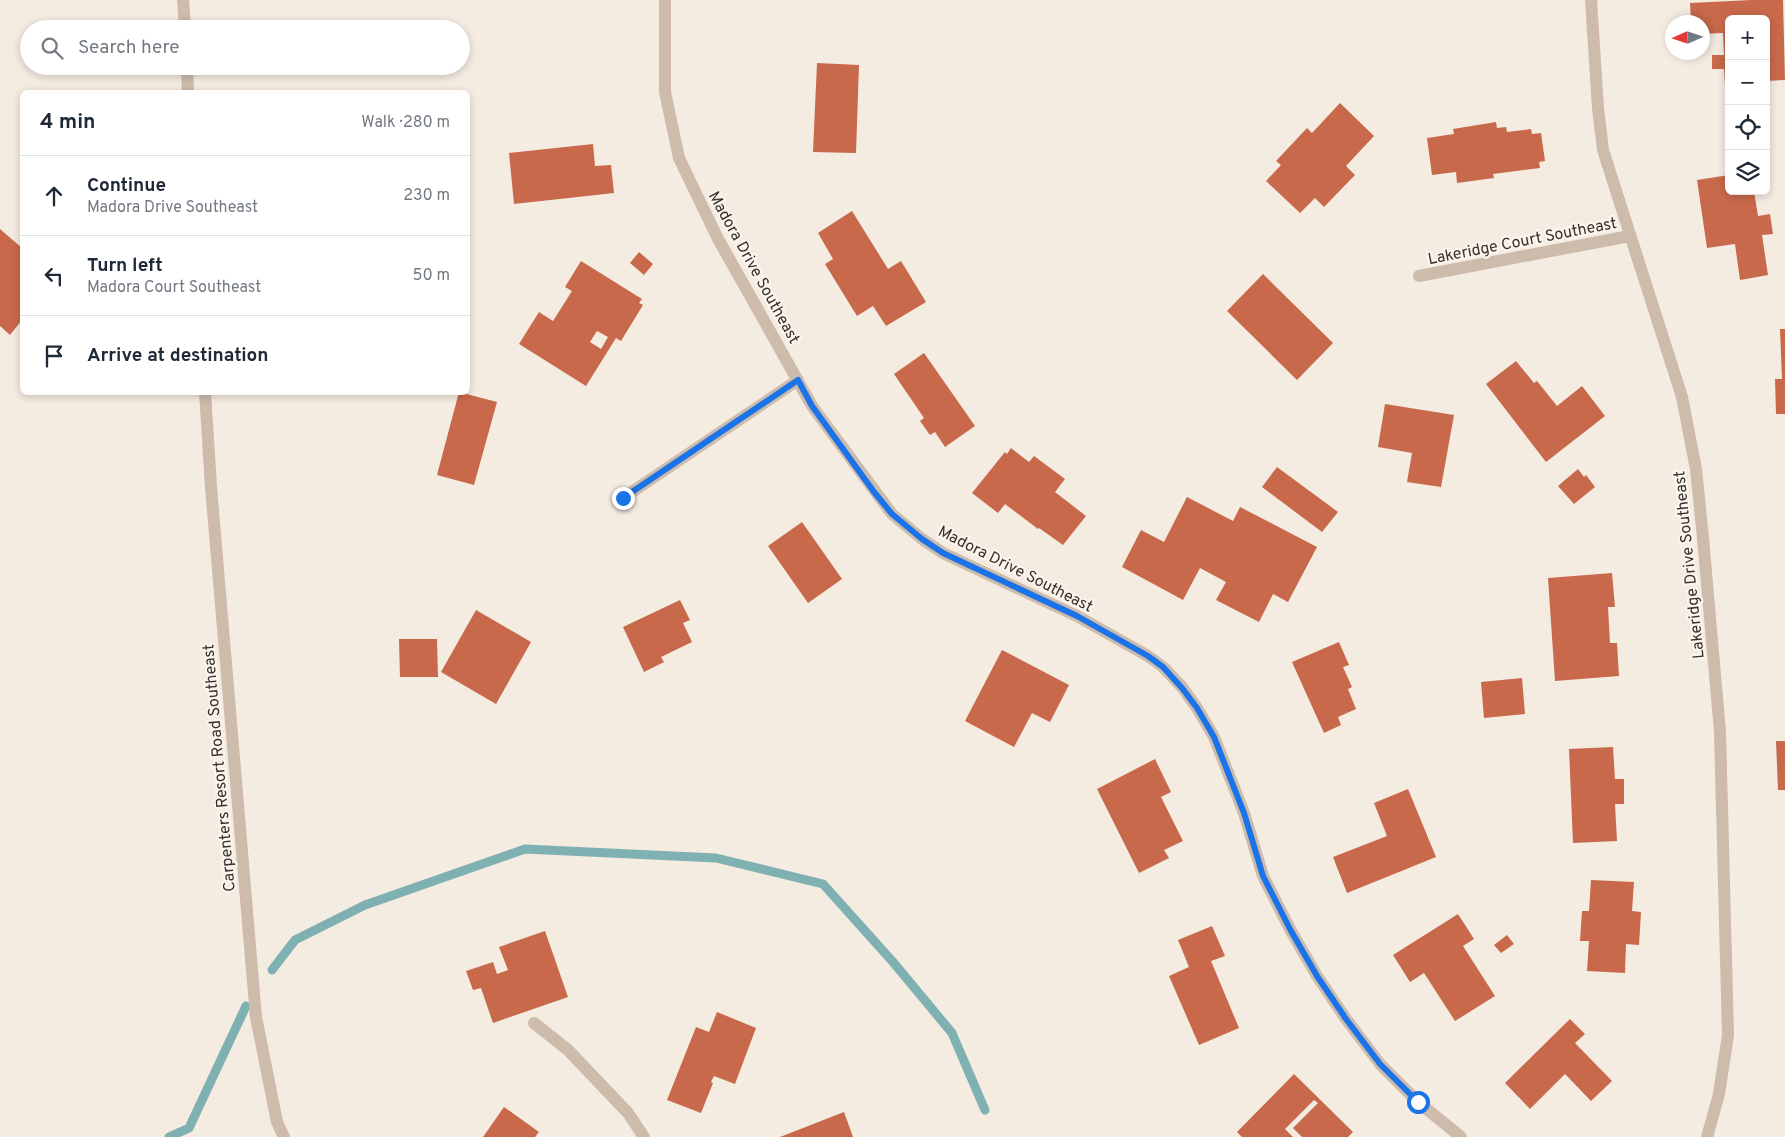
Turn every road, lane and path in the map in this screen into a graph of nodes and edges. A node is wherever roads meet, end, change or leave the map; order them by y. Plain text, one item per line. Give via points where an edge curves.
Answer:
1 (183, 0) edge
2 (665, 0) edge
3 (1591, 0) edge
4 (184, 20) edge
5 (187, 75) edge
6 (188, 90) edge
7 (1630, 236) junction
8 (1419, 276) dead end
9 (798, 380) junction
10 (205, 395) edge
11 (623, 498) dead end
12 (534, 1023) dead end
13 (284, 1137) edge
14 (644, 1137) edge
15 (1461, 1137) edge
16 (1707, 1137) edge

1 - 4 street
2 - 9 street, Madora Drive Southeast via 666,92 678,158 717,237
3 - 7 street, Lakeridge Drive Southeast via 1603,150
5 - 6 street
7 - 8 street, Lakeridge Court Southeast
7 - 16 street, Lakeridge Drive Southeast via 1682,397 1696,470 1720,732 1728,1035 1720,1094
9 - 11 street
9 - 15 street, Madora Drive Southeast via 812,406 874,492 892,514 922,539 943,553 1077,616 1148,656 1182,688 1214,737 1244,813 1263,876 1317,976 1380,1064 1418,1102
10 - 13 street, Carpenters Resort Road Southeast via 256,1017 277,1122
12 - 14 street via 568,1050 628,1113

